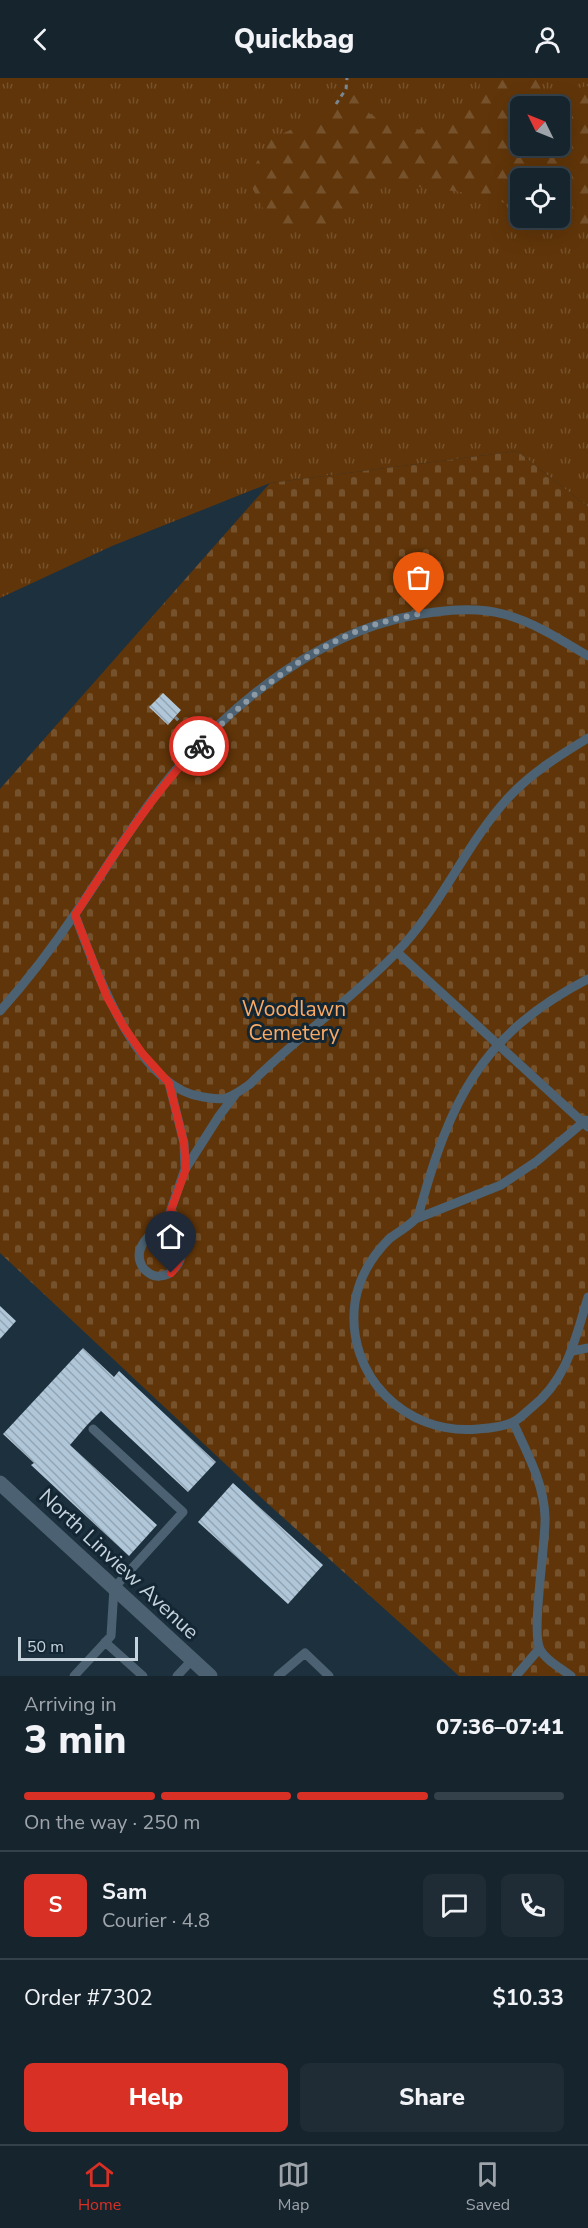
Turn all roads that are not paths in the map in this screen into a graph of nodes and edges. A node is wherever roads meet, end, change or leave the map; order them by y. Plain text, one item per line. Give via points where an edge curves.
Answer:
1 (588, 656) edge
2 (588, 738) edge
3 (75, 915) junction
4 (397, 952) junction
5 (588, 979) edge
6 (0, 1011) edge
7 (497, 1044) junction
8 (169, 1083) junction
9 (237, 1093) junction
10 (587, 1123) edge
11 (186, 1169) junction
12 (418, 1218) junction
13 (167, 1221) junction
14 (588, 1297) edge
15 (588, 1348) edge
16 (573, 1351) junction
17 (513, 1422) junction
18 (93, 1429) dead end
19 (0, 1483) edge
20 (114, 1588) junction
21 (105, 1642) junction
22 (539, 1649) junction
23 (192, 1660) junction
24 (74, 1676) edge
25 (143, 1676) edge
26 (177, 1676) edge
27 (210, 1676) edge
28 (278, 1676) edge
29 (329, 1676) edge
30 (516, 1676) edge
31 (571, 1676) edge

1 - 3 lane via 521,619 501,613 454,610 372,626 330,644 256,694 202,743 153,800
2 - 4 lane via 551,761 508,798
3 - 6 lane
3 - 8 lane via 107,997 142,1053
4 - 7 lane
4 - 9 lane
5 - 7 lane via 539,1008
7 - 10 lane
7 - 12 lane via 450,1120
8 - 9 lane via 199,1097 219,1099
8 - 11 lane via 184,1143
9 - 11 lane
10 - 12 lane via 501,1185
11 - 13 lane
12 - 17 lane via 376,1254 358,1289 354,1326 364,1364 387,1398 426,1423 462,1431
13 - 13 lane via 142,1243 139,1253 140,1262 154,1276 171,1273 181,1257 175,1232
14 - 16 lane
15 - 16 lane
16 - 17 lane via 553,1386
17 - 22 lane via 536,1471 543,1498
18 - 20 lane via 183,1512
19 - 20 street, North Linview Avenue
20 - 21 lane via 111,1636
20 - 23 street, North Linview Avenue
21 - 24 lane
21 - 25 lane
22 - 30 lane
22 - 31 lane
23 - 26 lane
23 - 27 street, North Linview Avenue
28 - 29 lane via 304,1653

